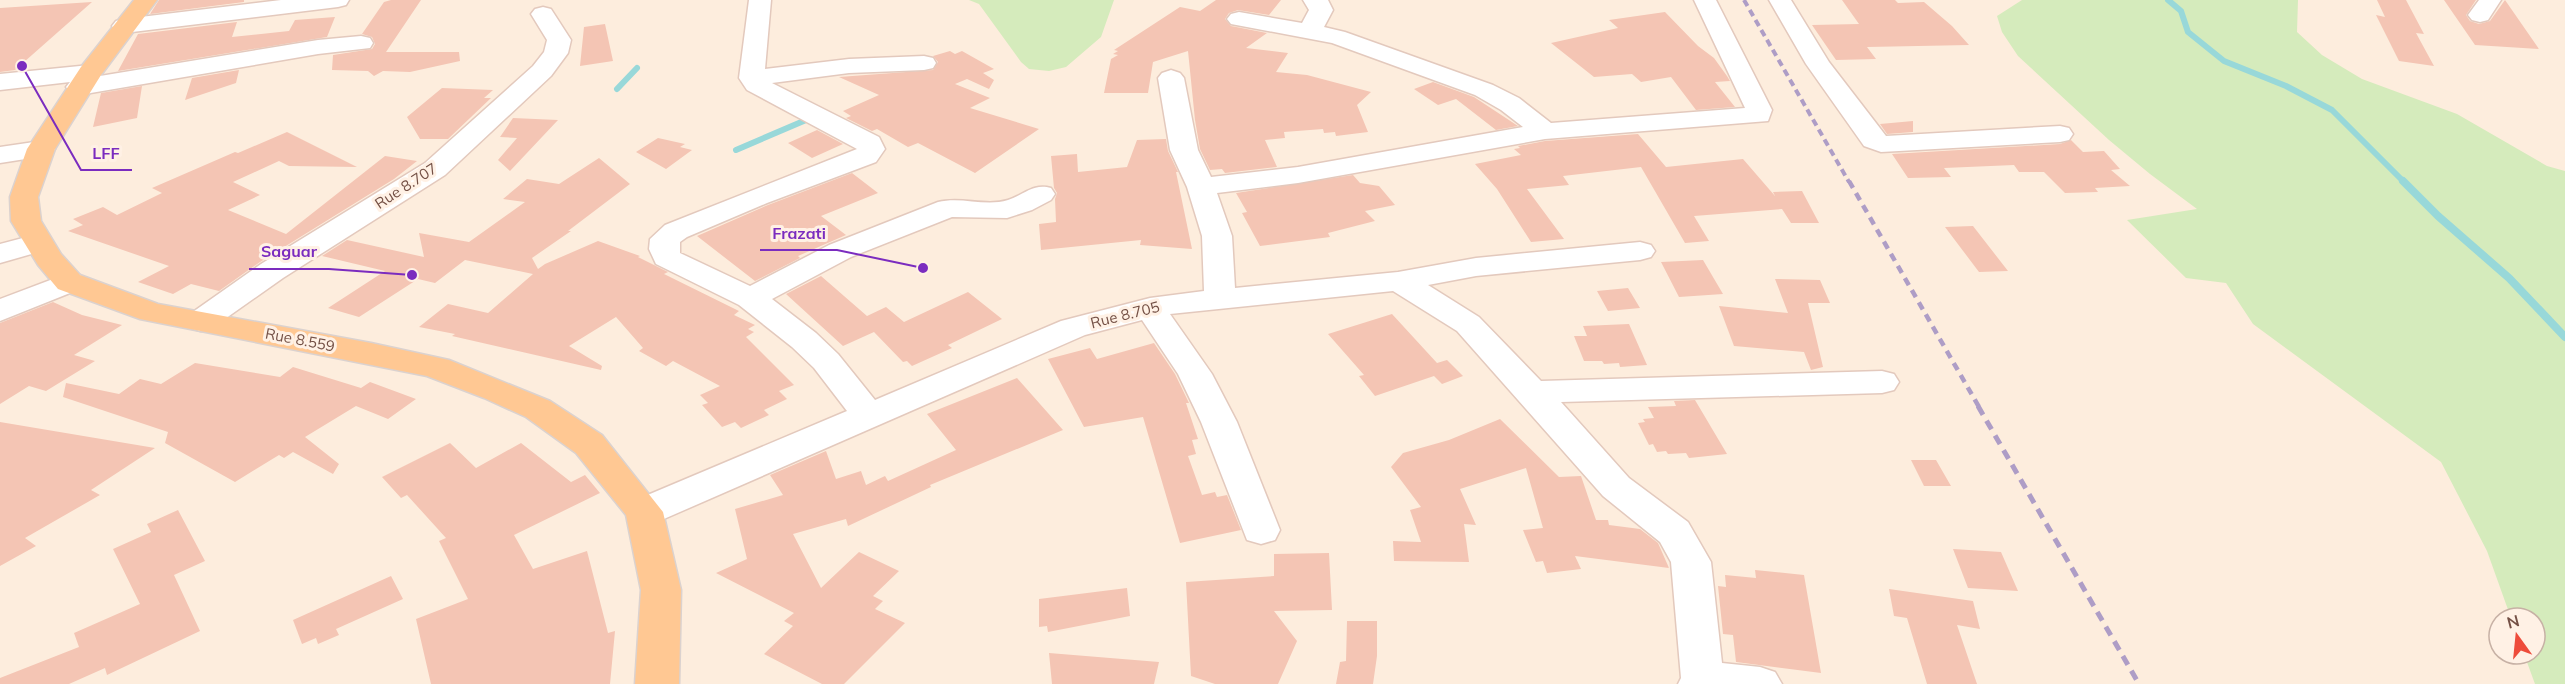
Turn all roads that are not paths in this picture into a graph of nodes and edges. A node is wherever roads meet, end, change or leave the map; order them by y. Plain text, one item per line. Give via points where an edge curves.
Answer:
1 (146, 0) edge
2 (338, 0) edge
3 (760, 0) edge
4 (1314, 0) edge
5 (1705, 0) edge
6 (1780, 0) edge
7 (543, 14) dead end
8 (1239, 19) dead end
9 (123, 26) junction
10 (1310, 31) junction
11 (361, 43) dead end
12 (924, 63) dead end
13 (752, 78) junction
14 (1171, 78) dead end
15 (84, 79) junction
16 (0, 82) edge
17 (1545, 131) junction
18 (2061, 134) dead end
19 (41, 148) junction
20 (0, 155) edge
21 (1201, 187) junction
22 (1041, 194) dead end
23 (38, 243) junction
24 (1640, 251) dead end
25 (0, 254) edge
26 (1398, 281) junction
27 (69, 282) junction
28 (750, 298) junction
29 (1220, 298) junction
30 (1150, 308) junction
31 (0, 311) edge
32 (201, 321) junction
33 (1882, 382) dead end
34 (1532, 392) junction
35 (868, 415) junction
36 (644, 512) junction
37 (1261, 530) dead end
38 (1701, 681) edge
39 (657, 684) edge
40 (1760, 684) edge

1 - 9 main road
2 - 9 street
3 - 13 street
4 - 10 street via 1320,10
5 - 17 street via 1759,115
6 - 18 street via 1818,64 1874,140 1881,144
7 - 32 street, Rue 8.707 via 559,40 556,53 456,153
8 - 10 street
9 - 15 main road
10 - 17 street via 1484,90
11 - 15 street
12 - 13 street via 849,66
13 - 28 street via 756,85 869,143 871,149 866,156 757,197 665,239 667,258
14 - 21 street via 1184,150
15 - 16 street
15 - 19 main road
17 - 21 street via 1298,176
19 - 20 street
19 - 23 main road via 24,196 26,221
21 - 29 street via 1217,236
22 - 28 street via 1016,207 948,208 840,251
23 - 25 street
23 - 27 main road
24 - 26 street, Rue 8.705 via 1476,267
26 - 29 street, Rue 8.705
26 - 34 street via 1468,324
27 - 31 street
27 - 32 main road, Rue 8.559 via 151,312
28 - 35 street via 826,361
29 - 30 street, Rue 8.705
30 - 35 street, Rue 8.705 via 1073,328
30 - 37 street via 1196,374
32 - 36 main road, Rue 8.559 via 437,368 496,390 538,409 589,444
33 - 34 street
34 - 38 street via 1616,487 1681,540 1691,562
35 - 36 street, Rue 8.705
36 - 39 main road, Rue 8.559 via 661,591
38 - 40 street

